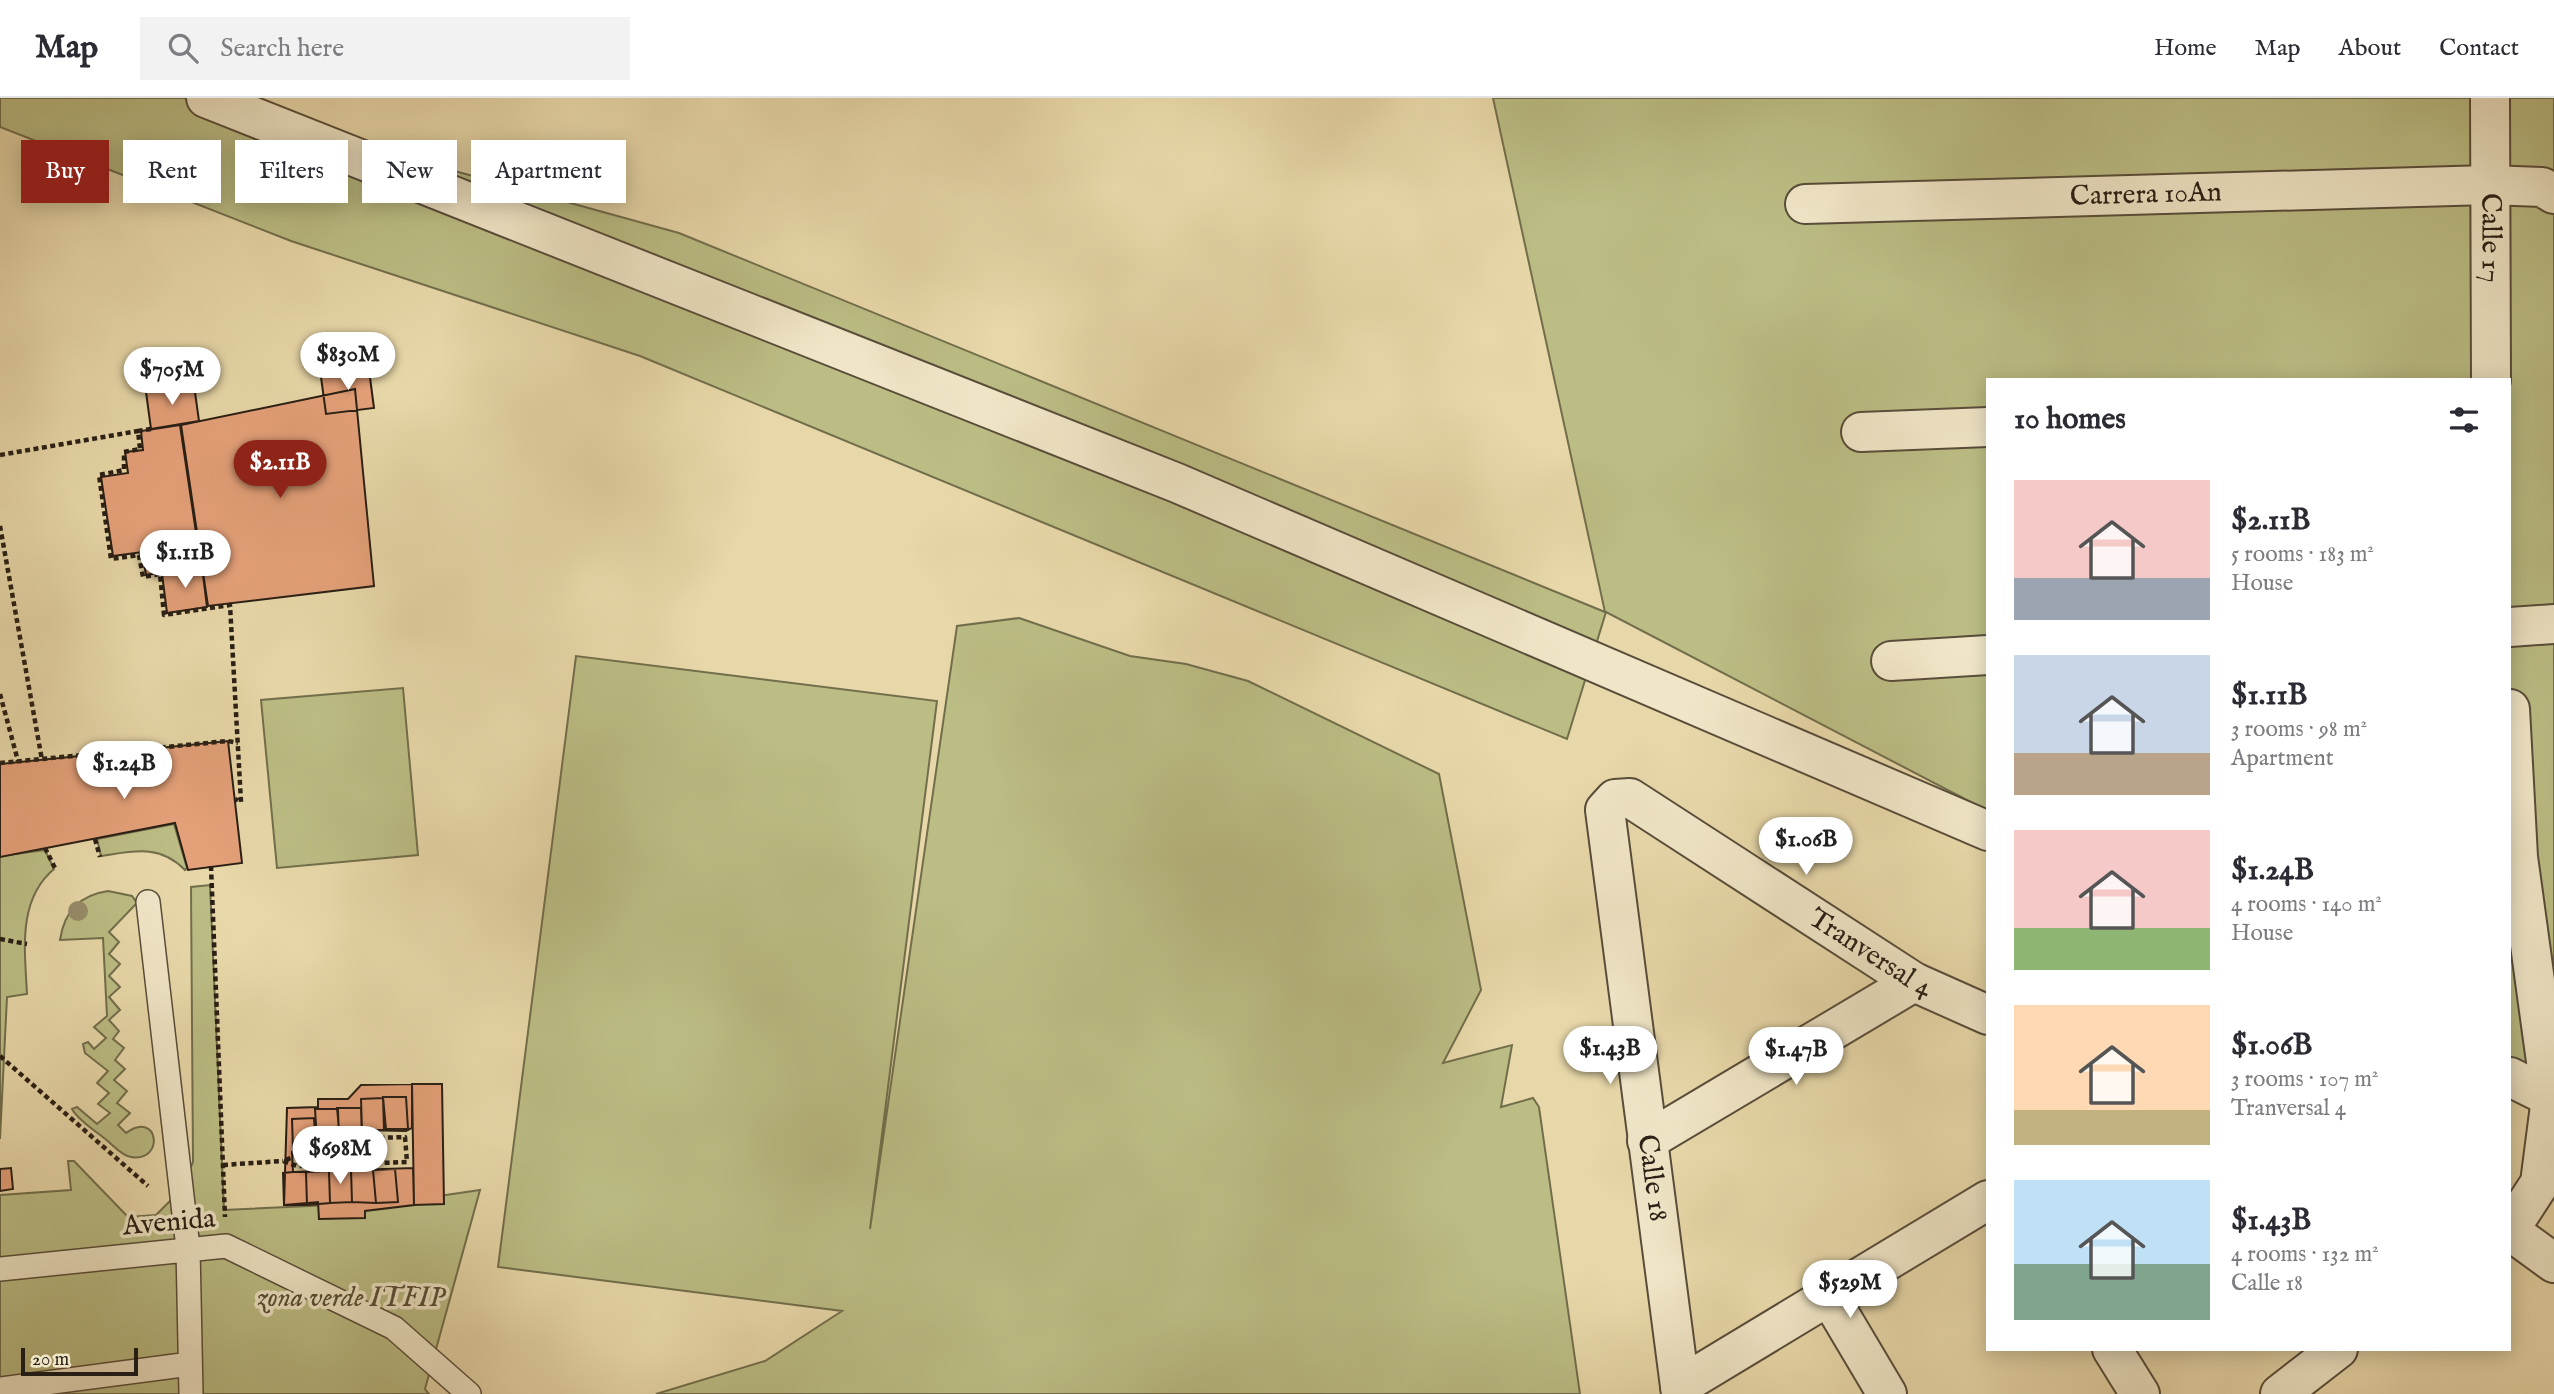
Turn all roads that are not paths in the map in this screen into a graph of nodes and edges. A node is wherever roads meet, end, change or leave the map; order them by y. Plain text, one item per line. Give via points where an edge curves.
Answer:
1 (206, 98) edge
2 (2490, 98) edge
3 (2489, 185) junction
4 (2554, 194) edge
5 (1805, 204) dead end
6 (2491, 378) edge
7 (1986, 427) edge
8 (1861, 432) dead end
9 (2554, 624) edge
10 (2511, 627) edge
11 (1986, 655) edge
12 (1891, 661) dead end
13 (2511, 746) edge
14 (1615, 799) joint
15 (1986, 830) edge
16 (2514, 858) edge
17 (148, 902) dead end
18 (1914, 982) junction
19 (1986, 1014) edge
20 (2511, 1077) edge
21 (2553, 1098) edge
22 (1647, 1141) junction
23 (1986, 1201) edge
24 (2511, 1228) edge
25 (2511, 1231) edge
26 (188, 1248) junction
27 (2554, 1262) edge
28 (0, 1269) edge
29 (1829, 1298) junction
30 (2113, 1351) edge
31 (2335, 1351) edge
32 (190, 1363) junction
33 (0, 1389) edge
34 (1680, 1390) edge
35 (191, 1394) edge
36 (469, 1394) edge
37 (1887, 1394) edge
38 (2140, 1394) edge
39 (2280, 1394) edge

1 - 15 street via 1177,483
2 - 3 street, Calle 17
3 - 4 street, Carrera 10An via 2542,187
3 - 5 street, Carrera 10An
3 - 6 street, Calle 17
7 - 8 street
9 - 10 street
11 - 12 street
13 - 16 street
14 - 18 street, Tranversal 4 via 1630,798
14 - 22 street, Calle 18 via 1605,810
16 - 21 street
17 - 26 lane
18 - 19 street, Tranversal 4
18 - 22 street
20 - 21 street
21 - 24 street via 2540,1184
22 - 34 street, Calle 18
23 - 29 street
25 - 27 street
26 - 28 lane, Avenida
26 - 32 lane
26 - 36 lane, Avenida via 226,1246 394,1328
29 - 34 street
29 - 37 street
30 - 38 street
31 - 39 street
32 - 33 lane
32 - 35 lane

